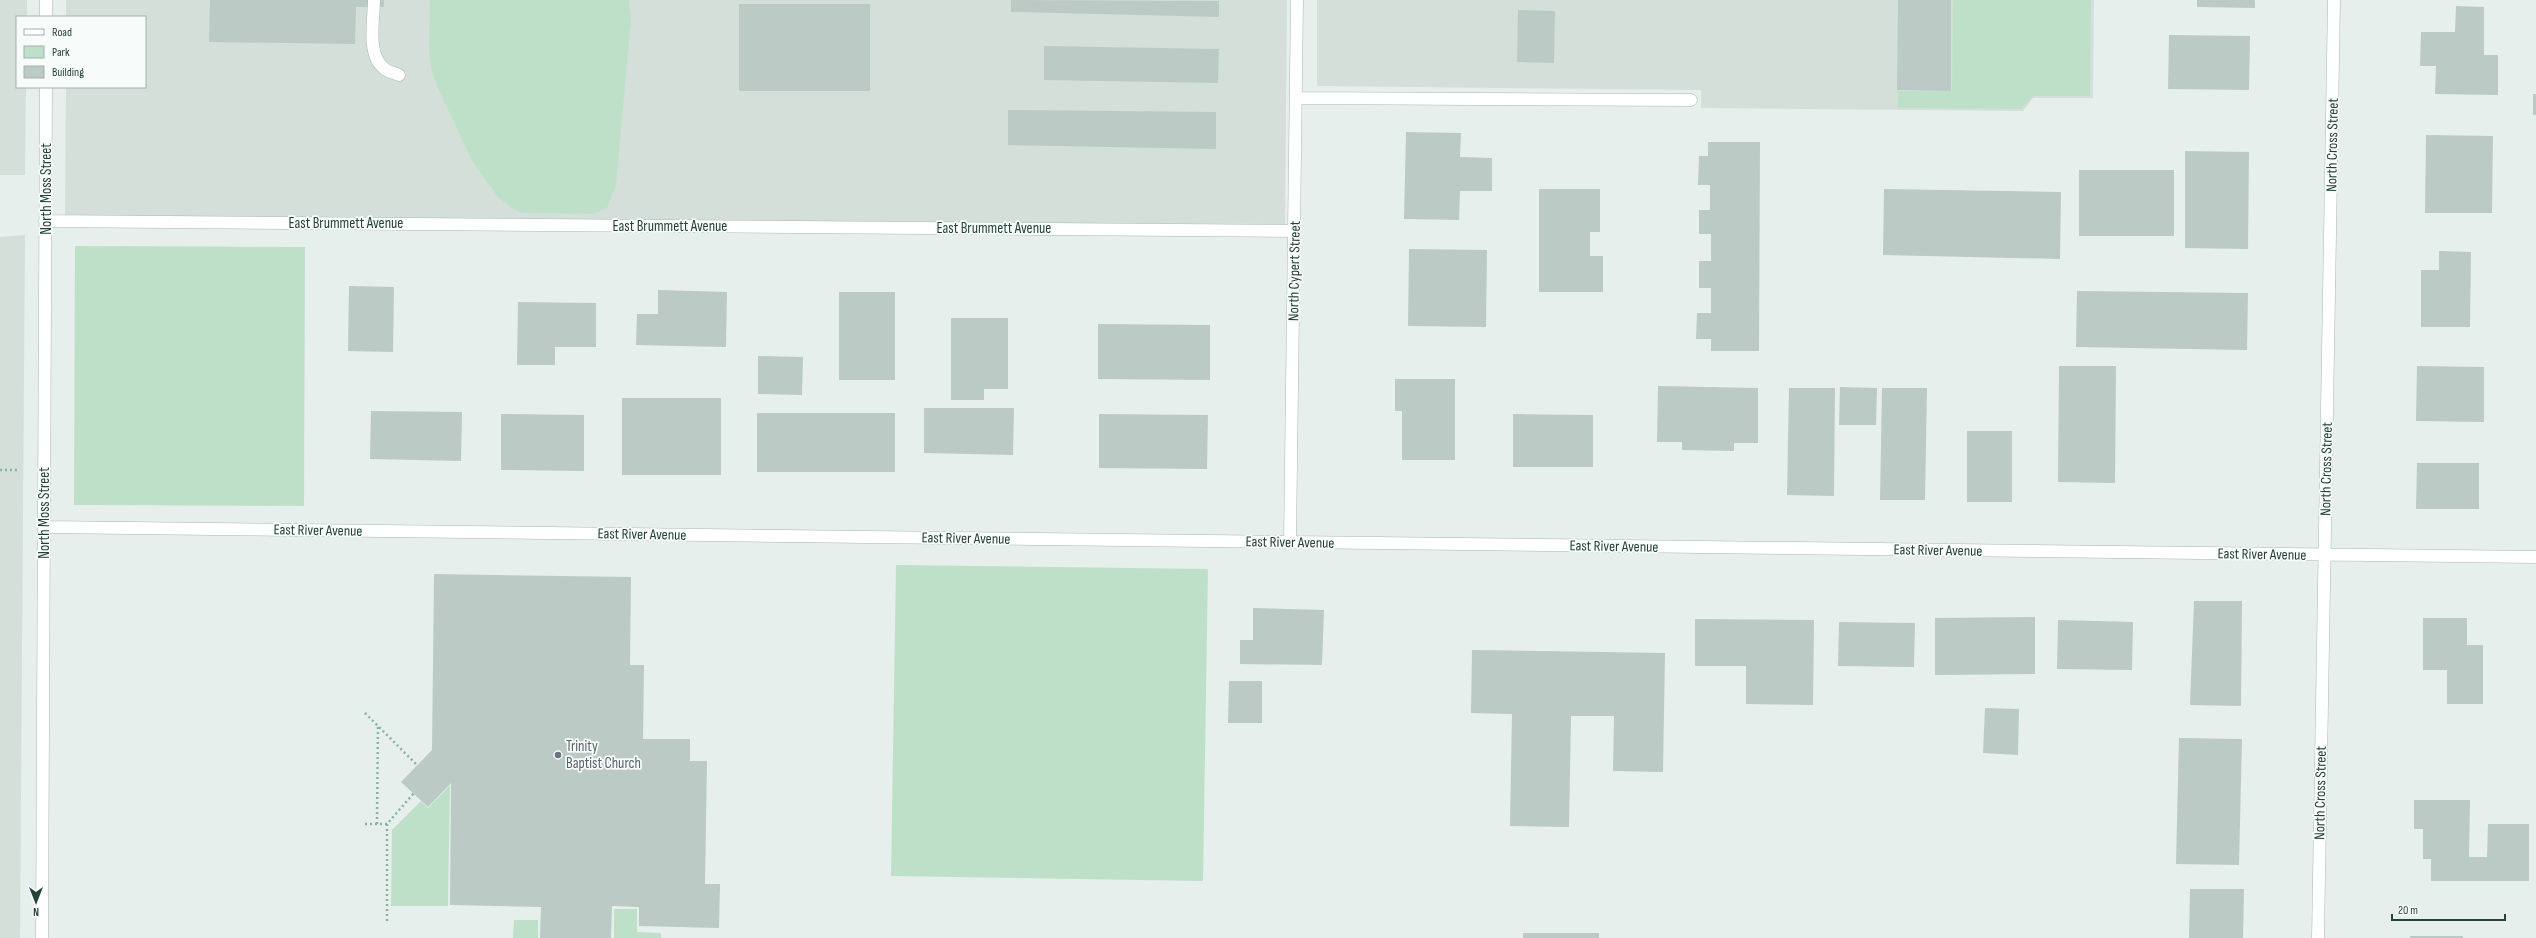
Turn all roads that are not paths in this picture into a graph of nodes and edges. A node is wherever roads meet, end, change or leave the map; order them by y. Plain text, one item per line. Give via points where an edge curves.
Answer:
1 (46, 0) edge
2 (374, 0) edge
3 (1297, 0) edge
4 (2334, 0) edge
5 (46, 16) edge
6 (399, 74) dead end
7 (46, 88) edge
8 (1296, 98) junction
9 (1691, 100) dead end
10 (45, 221) junction
11 (1294, 231) junction
12 (44, 527) junction
13 (1290, 542) junction
14 (2324, 554) junction
15 (2536, 557) edge
16 (42, 938) edge
17 (2318, 938) edge

1 - 5 street
2 - 6 street via 376,60 385,70
3 - 8 street, North Cypert Street
4 - 14 street, North Cross Street
7 - 10 street, North Moss Street
8 - 9 street
8 - 11 street, North Cypert Street
10 - 11 street, East Brummett Avenue
10 - 12 street, North Moss Street
11 - 13 street, North Cypert Street
12 - 13 street, East River Avenue
12 - 16 street, North Moss Street
13 - 14 street, East River Avenue
14 - 15 street, East River Avenue
14 - 17 street, North Cross Street

